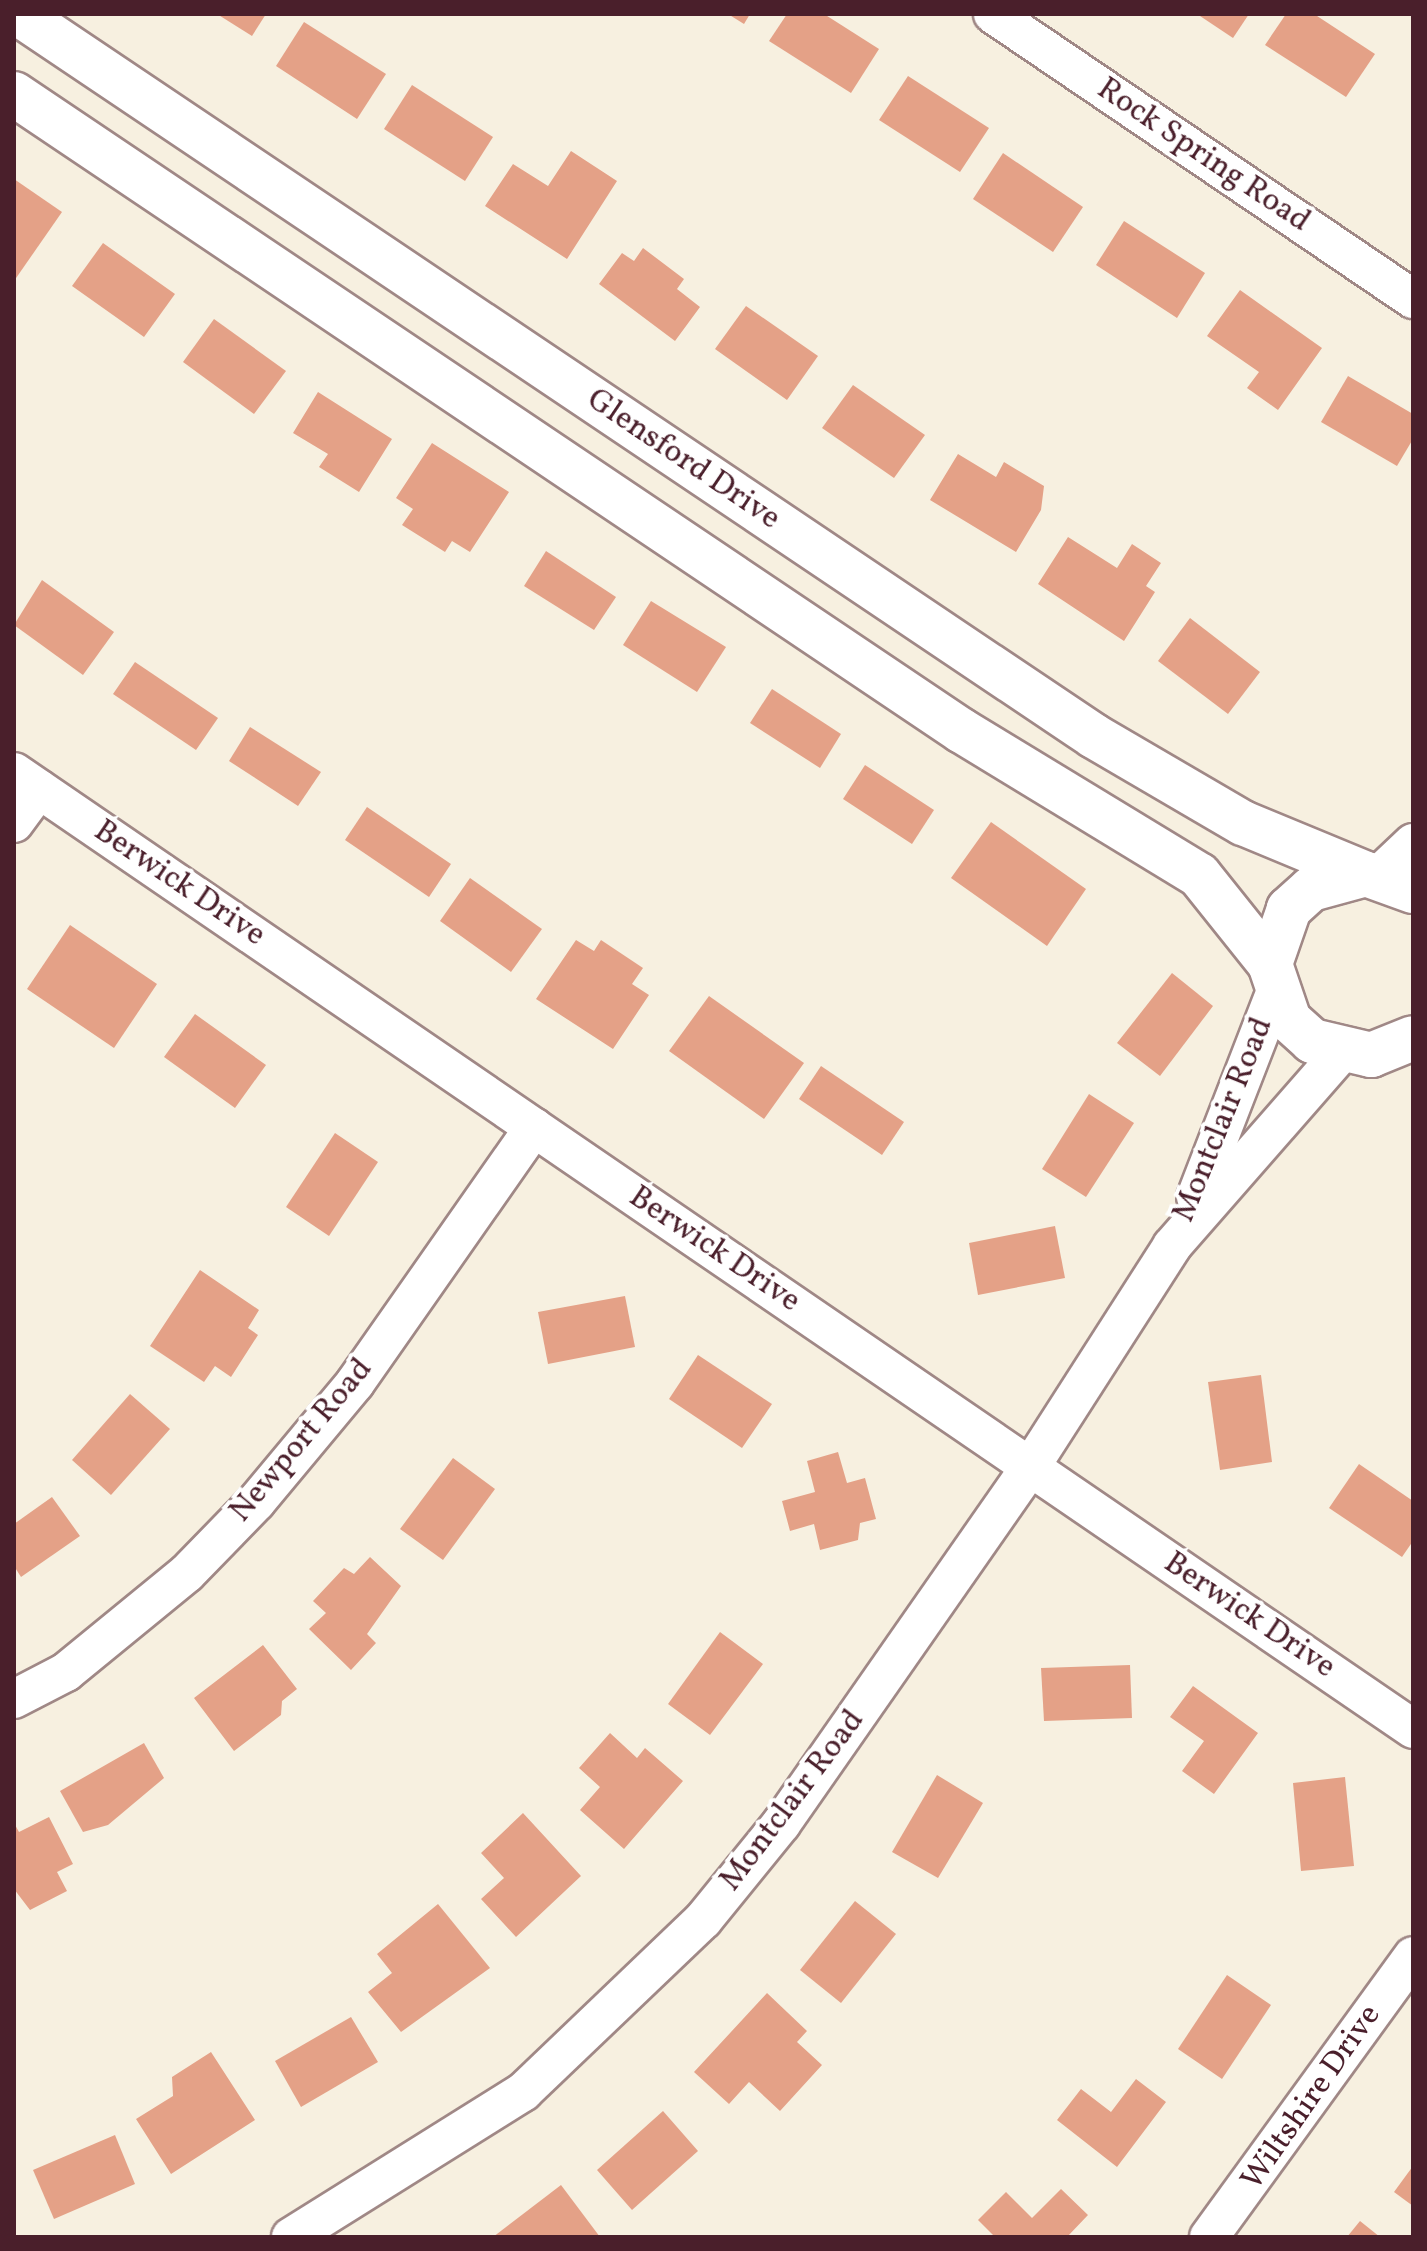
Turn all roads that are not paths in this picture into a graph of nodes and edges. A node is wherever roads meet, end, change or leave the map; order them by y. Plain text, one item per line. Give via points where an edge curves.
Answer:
1 (19, 14) edge
2 (993, 14) edge
3 (14, 94) edge
4 (1413, 299) edge
5 (26, 780) edge
6 (14, 823) edge
7 (1413, 843) edge
8 (1386, 880) edge
9 (1273, 979) junction
10 (1413, 1038) edge
11 (1356, 1054) junction
12 (1413, 1072) edge
13 (534, 1127) junction
14 (1172, 1246) junction
15 (1031, 1466) junction
16 (14, 1699) edge
17 (1413, 1729) edge
18 (1413, 1956) edge
19 (291, 2237) edge
20 (1209, 2237) edge

1 - 8 main road, Glensford Drive via 1094,736 1243,823
2 - 4 street, Rock Spring Road
3 - 9 main road via 962,731 1199,875
5 - 6 street
5 - 13 street, Berwick Drive
7 - 8 street
8 - 9 main road via 1337,877 1289,909
9 - 11 main road via 1312,1041
9 - 14 street, Montclair Road via 1234,1112
10 - 11 main road
11 - 12 main road
11 - 14 street, Montclair Road
13 - 15 street, Berwick Drive
13 - 16 street, Newport Road via 355,1383 256,1502 187,1573 102,1643
14 - 15 street, Montclair Road
15 - 17 street, Berwick Drive
15 - 19 street, Montclair Road via 781,1824 683,1941 523,2092
18 - 20 street, Wiltshire Drive

